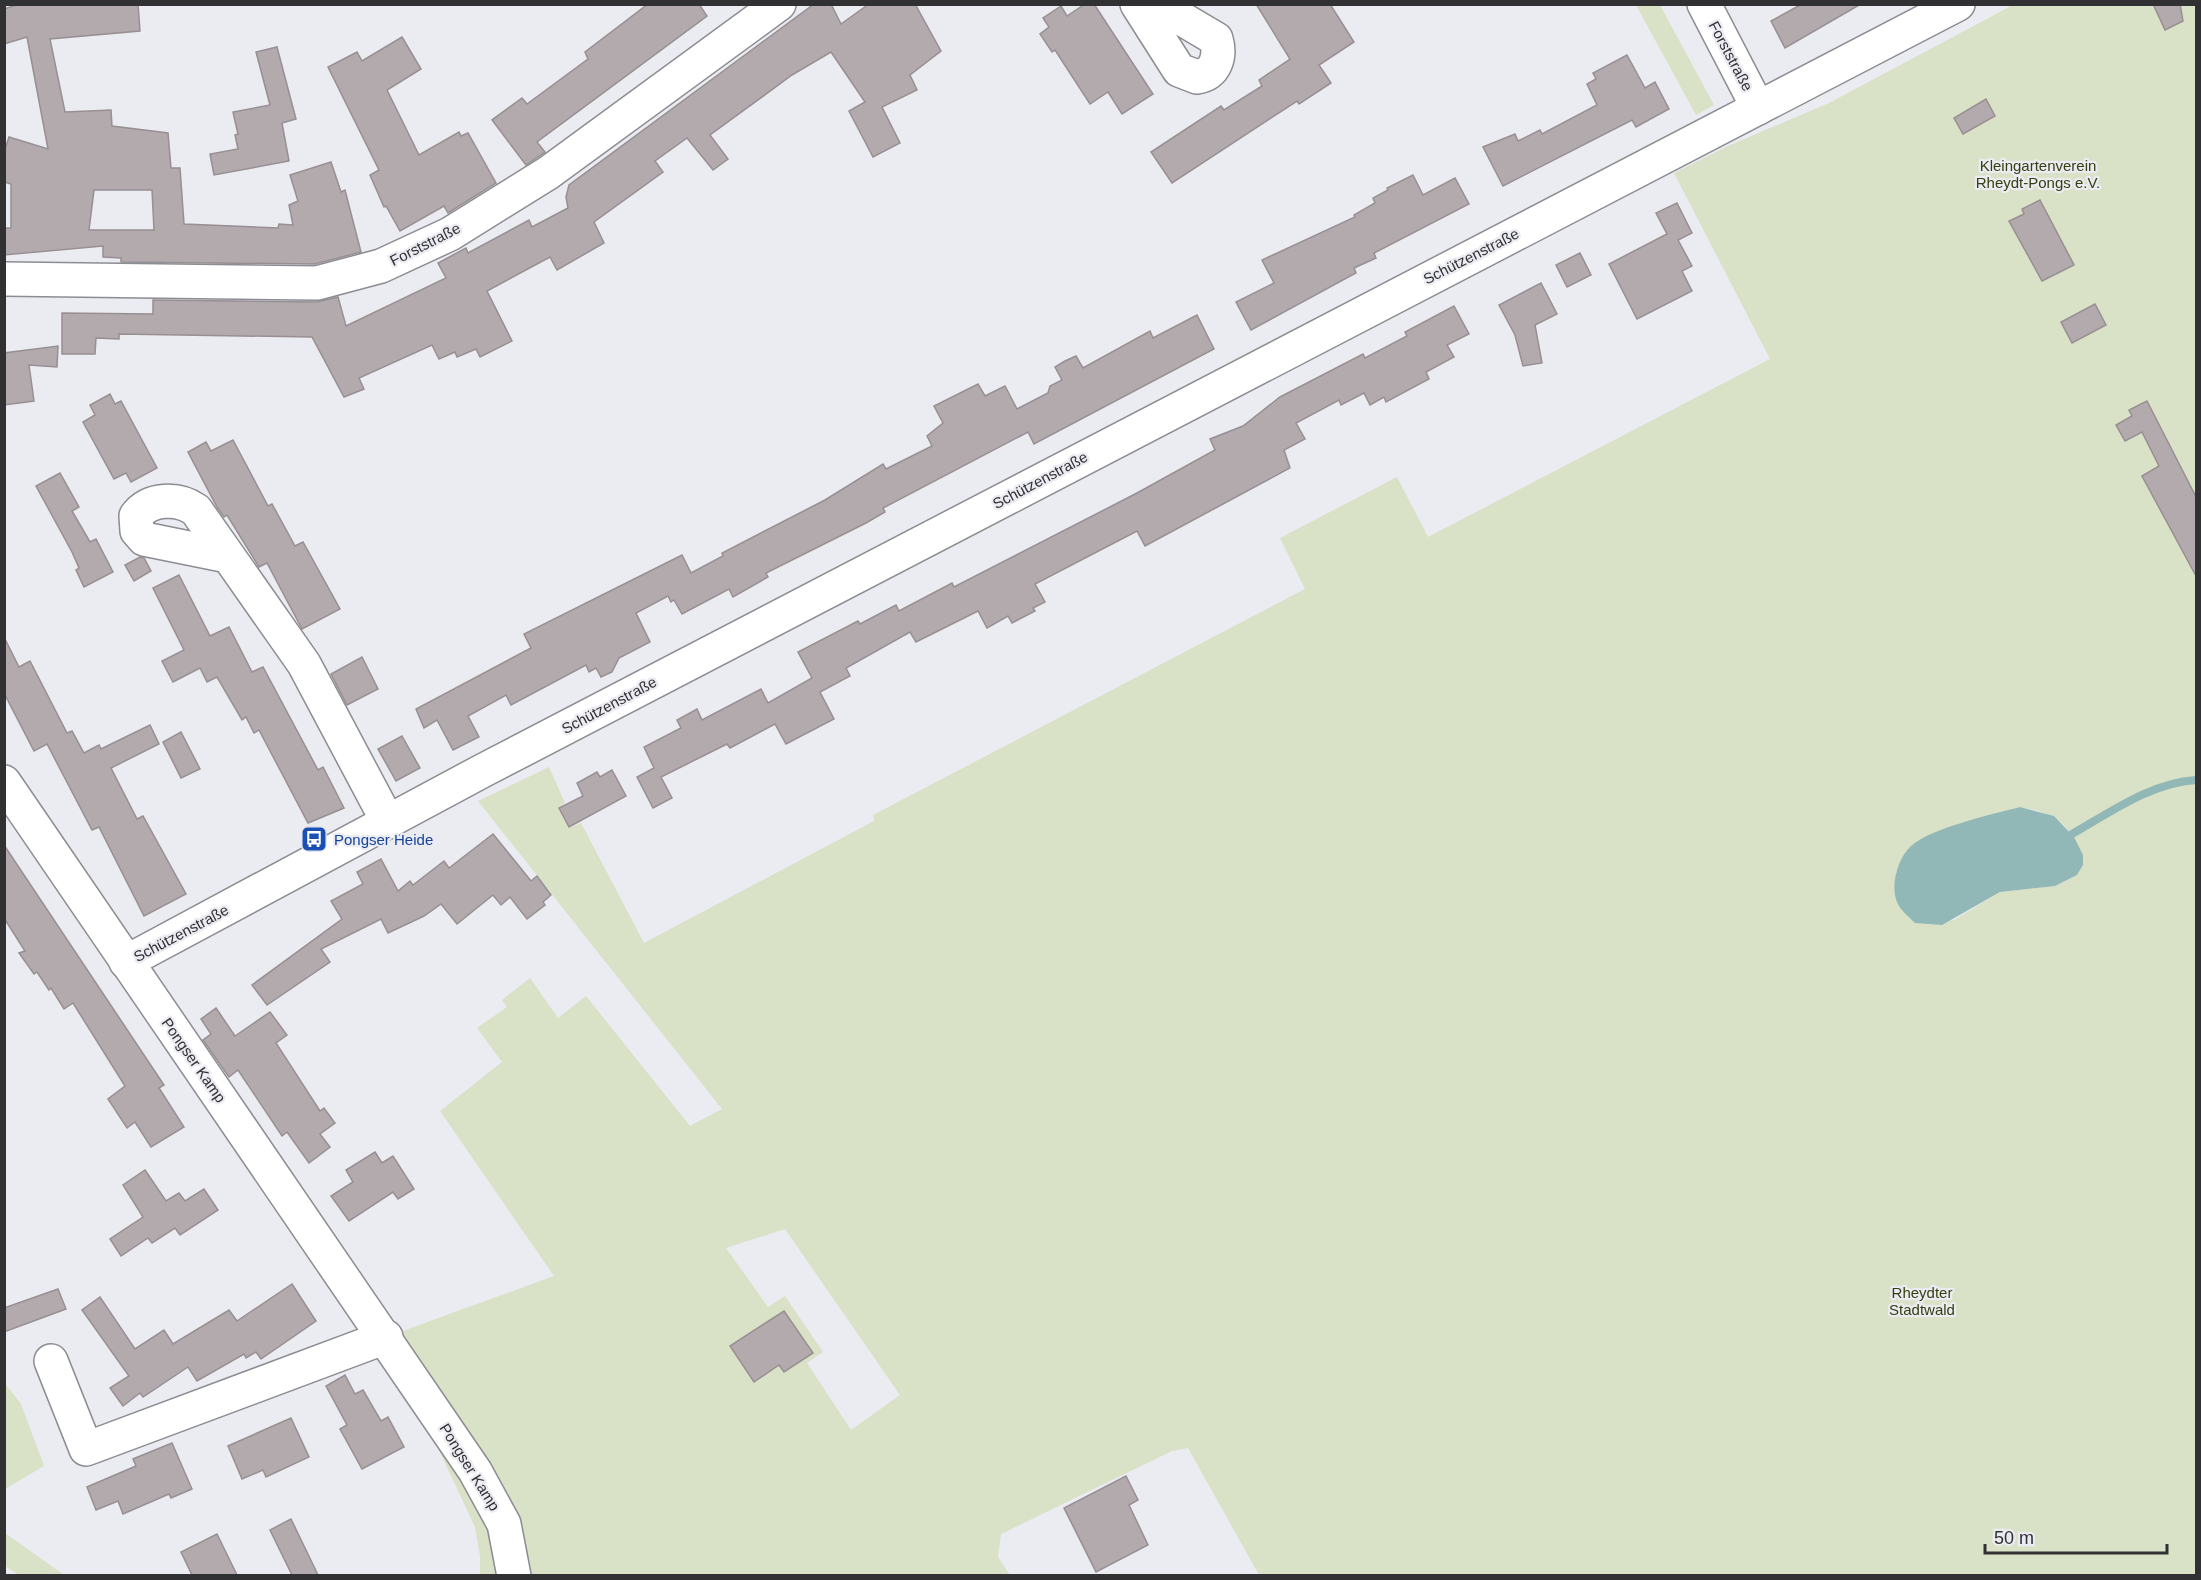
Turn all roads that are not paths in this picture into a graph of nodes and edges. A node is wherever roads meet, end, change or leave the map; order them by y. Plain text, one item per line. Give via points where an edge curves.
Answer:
1 (779, 4) edge
2 (1137, 4) edge
3 (1152, 4) edge
4 (1704, 4) edge
5 (1958, 4) edge
6 (1758, 108) junction
7 (4, 279) edge
8 (228, 556) dead end
9 (4, 782) edge
10 (388, 822) junction
11 (126, 962) junction
12 (386, 1337) junction
13 (51, 1361) dead end
14 (514, 1575) edge

1 - 7 street, Forststraße via 548,173 450,234 381,266 317,283
2 - 3 street via 1179,70 1197,77 1210,72 1218,59 1216,39
4 - 6 street, Forststraße
5 - 6 street, Schützenstraße
6 - 10 street, Schützenstraße
8 - 10 street via 314,679
9 - 11 street, Pongser Kamp
10 - 11 street, Schützenstraße
11 - 12 street, Pongser Kamp
12 - 13 street via 86,1449
12 - 14 street, Pongser Kamp via 475,1471 504,1524

